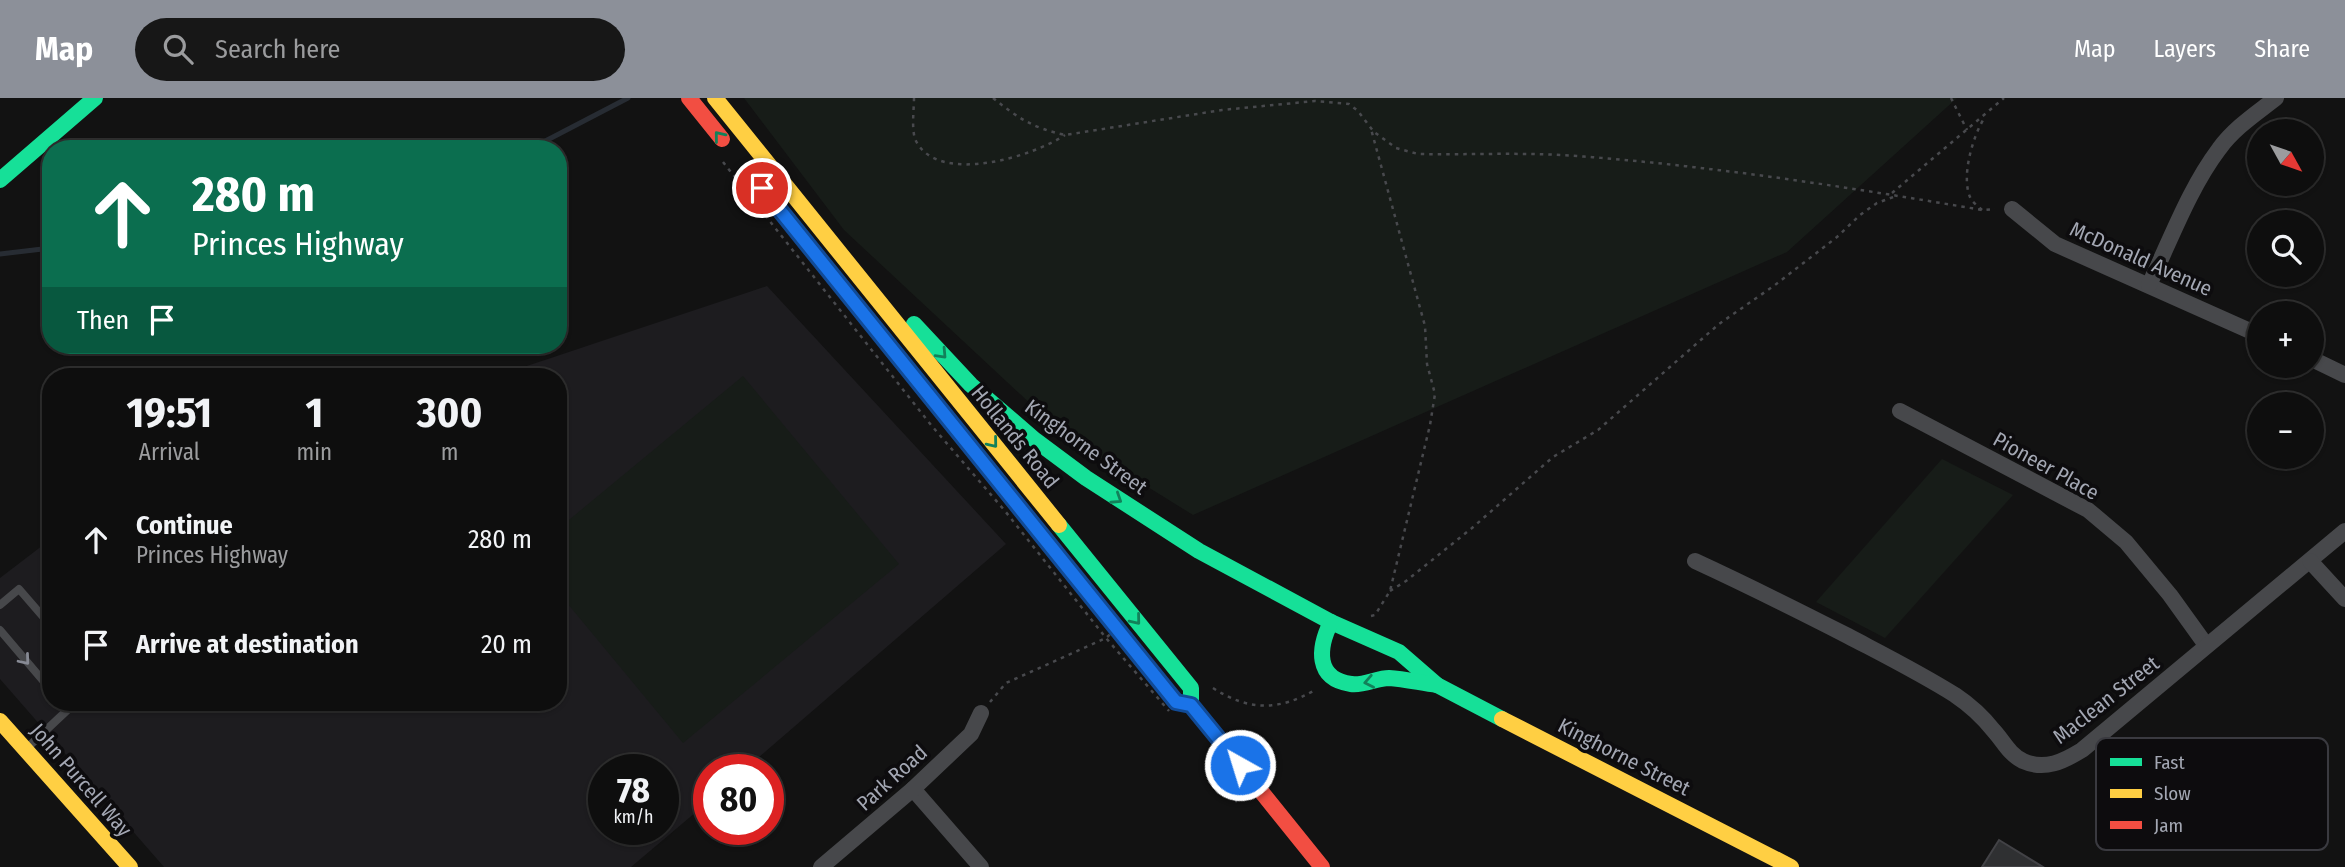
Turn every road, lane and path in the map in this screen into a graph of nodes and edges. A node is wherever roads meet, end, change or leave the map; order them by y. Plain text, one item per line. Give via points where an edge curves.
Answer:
1 (95, 98) edge
2 (689, 98) edge
3 (914, 98) edge
4 (993, 98) edge
5 (1951, 98) edge
6 (2004, 98) edge
7 (2276, 98) edge
8 (715, 99) edge
9 (1326, 100) edge
10 (1988, 112) junction
11 (1370, 127) junction
12 (1967, 130) junction
13 (1065, 135) junction
14 (46, 140) edge
15 (42, 144) edge
16 (729, 158) joint
17 (0, 180) edge
18 (1890, 194) junction
19 (1898, 195) junction
20 (796, 199) junction
21 (2012, 209) joint
22 (1982, 210) junction
23 (2149, 285) junction
24 (2247, 330) edge
25 (2324, 365) edge
26 (2345, 375) edge
27 (1900, 411) dead end
28 (2345, 531) edge
29 (1695, 561) dead end
30 (2310, 561) junction
31 (1390, 591) junction
32 (2345, 599) edge
33 (0, 605) edge
34 (42, 616) edge
35 (1364, 618) dead end
36 (1331, 622) junction
37 (0, 630) edge
38 (1106, 638) junction
39 (2206, 645) junction
40 (1331, 677) junction
41 (42, 679) edge
42 (1205, 683) dead end
43 (1437, 685) junction
44 (1180, 708) junction
45 (68, 711) edge
46 (981, 713) joint
47 (0, 720) edge
48 (2096, 738) edge
49 (2096, 738) edge
50 (27, 749) junction
51 (1207, 760) dead end
52 (913, 789) junction
53 (1237, 802) dead end
54 (130, 867) edge
55 (821, 867) edge
56 (981, 867) edge
57 (1322, 867) edge
58 (1791, 867) edge

1 - 14 main road
16 -> 2 main road
3 - 13 path via 915,139 924,152 941,162 1008,159 1049,146
4 - 13 path via 1041,130
5 - 12 path
6 - 10 path
7 - 23 street via 2220,147 2199,180
8 - 20 main road, Hollands Road
9 - 11 path via 1349,104
9 - 13 path via 1222,110
10 - 12 path
10 - 22 path via 1976,130 1967,180 1971,199
11 - 18 path via 1396,148 1418,154 1574,156
11 - 31 path via 1425,326 1427,364 1435,394
12 - 18 path
15 - 17 main road
16 - 38 path via 931,425
18 - 19 path
19 - 22 path
19 - 31 path via 1860,215 1827,245 1719,324 1598,430 1553,457
20 -> 36 main road, Kinghorne Street via 820,209 971,385 1035,440 1199,551
20 -> 44 main road, Hollands Road via 1191,688
21 - 22 path
21 - 23 street, McDonald Avenue via 2055,244
23 - 24 street, McDonald Avenue
25 - 26 street
27 - 39 street, Pioneer Place via 2088,510 2126,542
28 - 30 street, Maclean Street
29 - 49 street, Maclean Street via 1927,677 1980,715 2008,751 2024,762 2046,766 2062,762
30 - 32 street
30 - 39 street, Maclean Street
31 - 35 path via 1374,615
33 - 34 lane via 19,589
36 - 40 main road via 1321,653
36 - 43 main road, Kinghorne Street via 1399,652
37 -> 41 lane
38 - 44 path
38 - 46 path via 1006,683
39 - 48 street, Maclean Street
40 - 42 path via 1299,699 1276,706 1230,699
43 -> 40 main road, Kinghorne Street via 1387,678 1353,685
43 - 58 main road, Kinghorne Street
44 - 57 main road, Hollands Road
45 - 50 lane
46 - 52 street, Park Road via 971,734
47 - 50 main road, John Purcell Way
50 - 54 main road, John Purcell Way
51 - 53 path
52 - 55 street, Park Road
52 - 56 street

